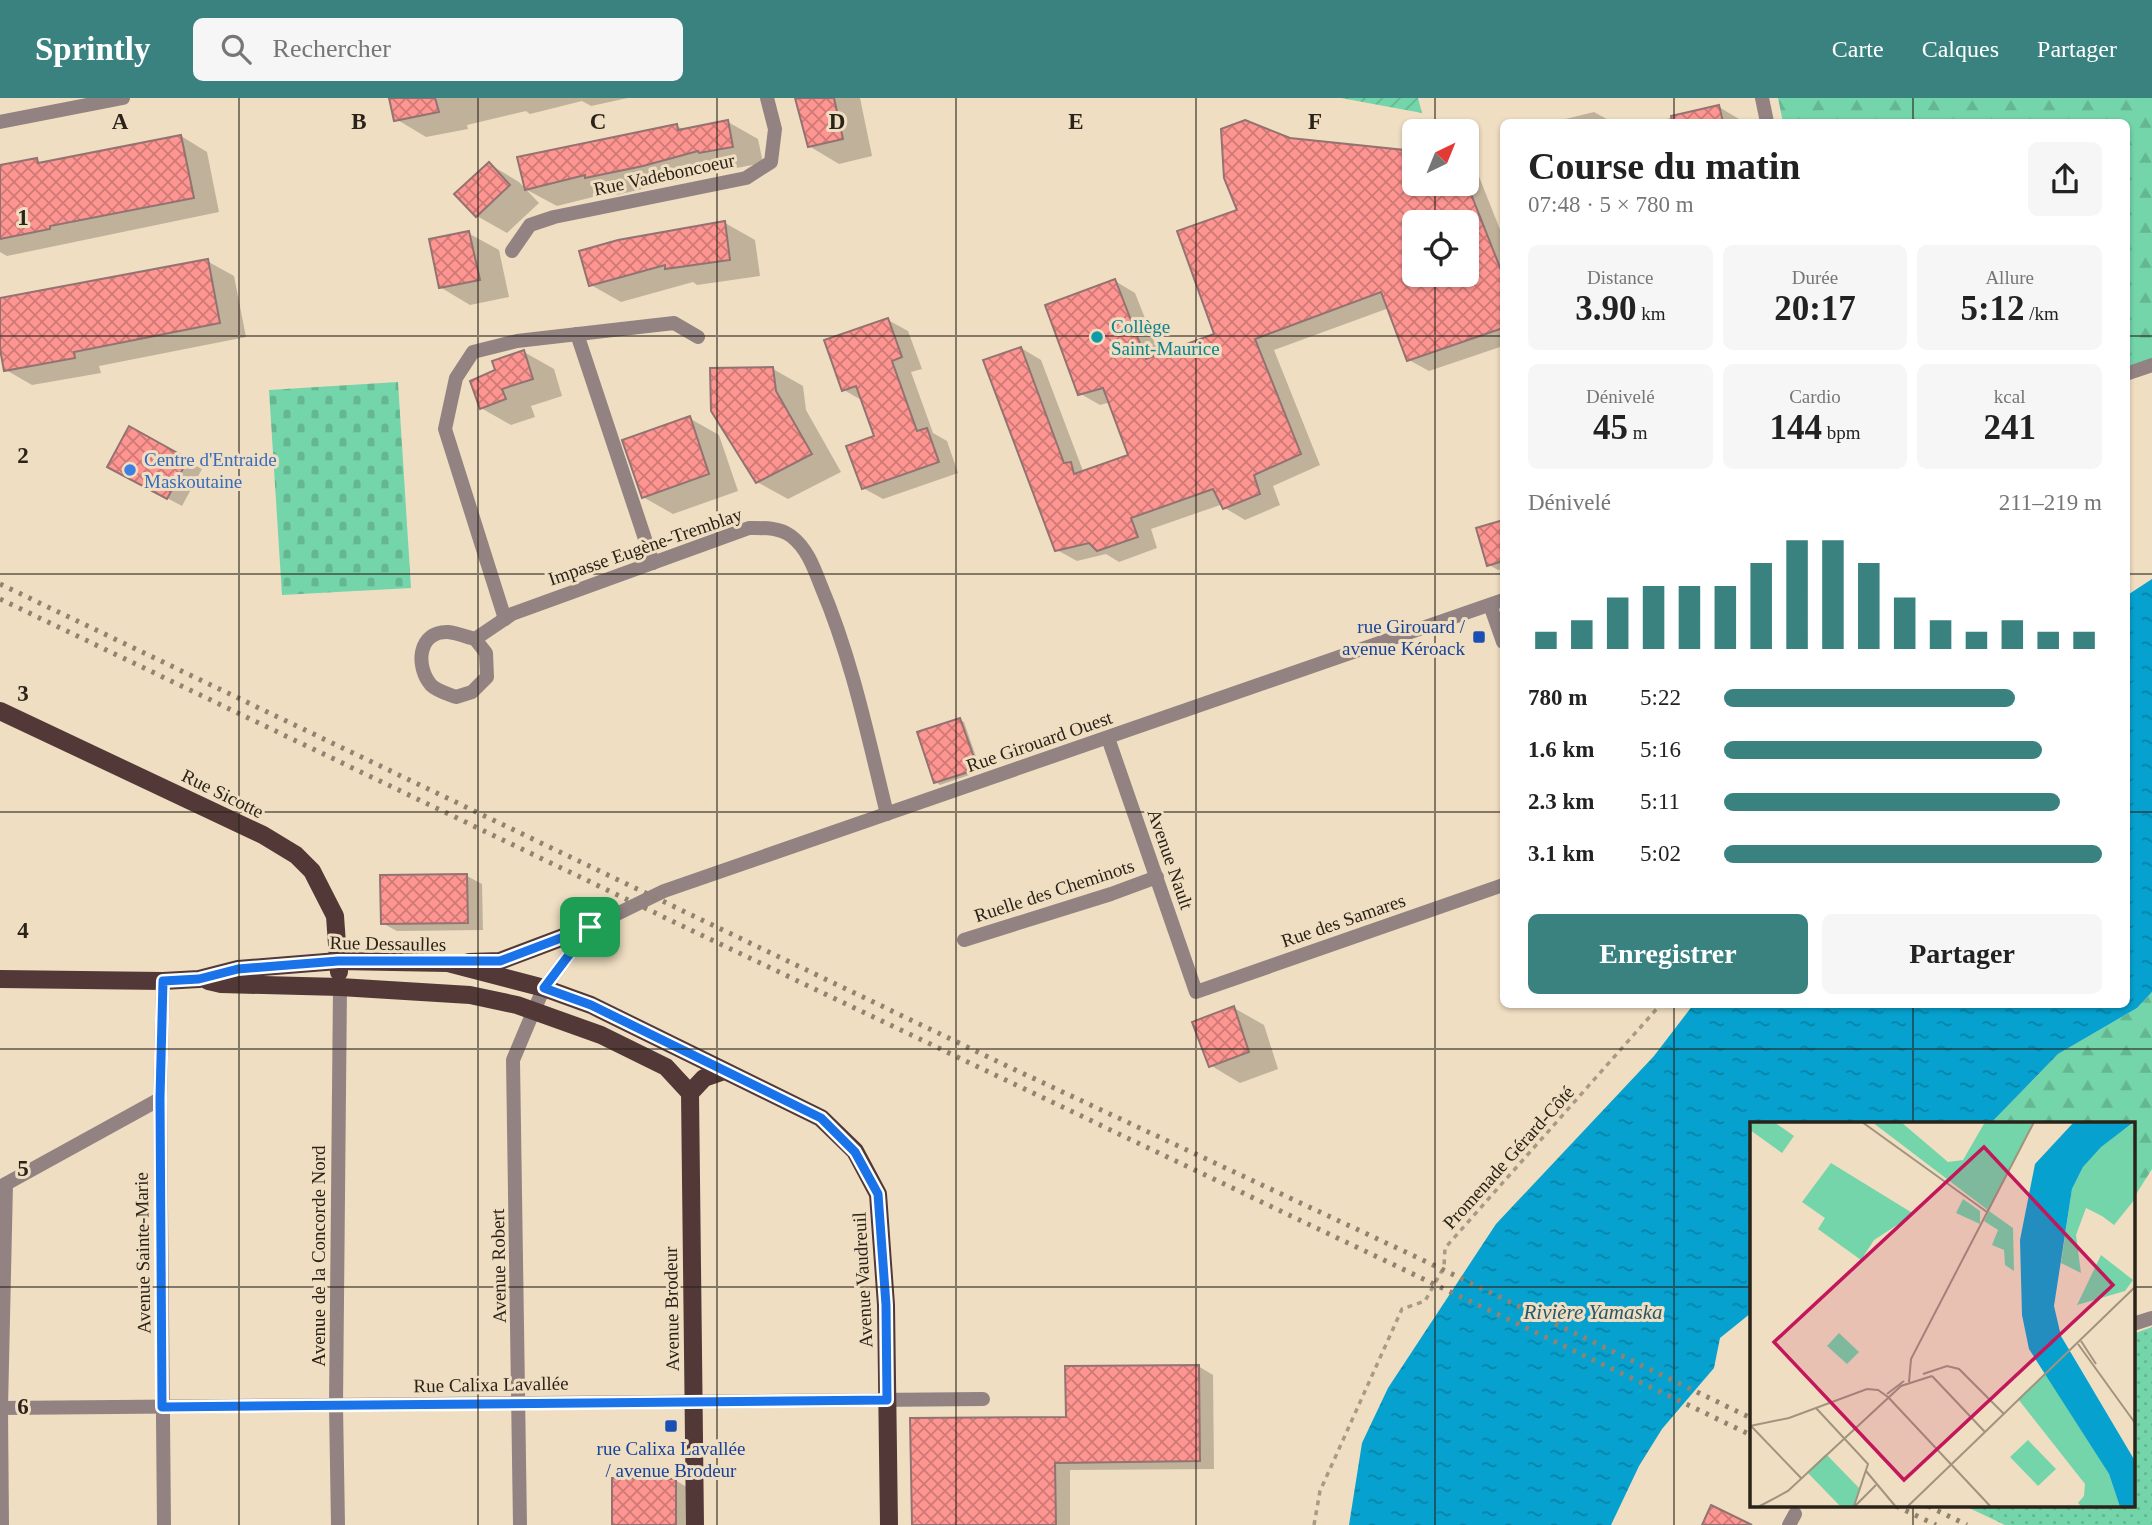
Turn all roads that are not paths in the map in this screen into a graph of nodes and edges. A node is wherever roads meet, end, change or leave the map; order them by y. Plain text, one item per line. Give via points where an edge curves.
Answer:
1 (123, 98) edge
2 (767, 98) edge
3 (1762, 98) edge
4 (1766, 119) edge
5 (0, 122) edge
6 (512, 251) dead end
7 (577, 334) junction
8 (698, 337) dead end
9 (2152, 365) edge
10 (2130, 373) edge
11 (653, 563) junction
12 (1497, 602) edge
13 (505, 619) junction
14 (1500, 622) edge
15 (475, 639) junction
16 (0, 711) edge
17 (1108, 738) junction
18 (887, 814) junction
19 (1157, 877) junction
20 (1500, 886) edge
21 (590, 927) junction
22 (964, 940) dead end
23 (338, 961) junction
24 (448, 963) junction
25 (0, 979) edge
26 (199, 979) junction
27 (163, 981) junction
28 (340, 987) junction
29 (544, 988) junction
30 (1196, 992) joint
31 (534, 1010) junction
32 (724, 1071) junction
33 (690, 1093) junction
34 (160, 1098) junction
35 (3, 1185) edge
36 (2152, 1318) edge
37 (2134, 1324) edge
38 (983, 1399) dead end
39 (887, 1400) junction
40 (693, 1402) junction
41 (519, 1403) junction
42 (336, 1405) junction
43 (162, 1407) junction
44 (1, 1408) edge
45 (2, 1525) edge
46 (164, 1525) edge
47 (338, 1525) edge
48 (520, 1525) edge
49 (695, 1525) edge
50 (889, 1525) edge

1 - 5 street
2 - 6 street, Rue Vadeboncoeur via 775,129 771,162 746,178 554,217 530,225
3 - 4 street
7 - 8 street via 674,323
7 - 11 street
7 - 13 street via 473,352 456,378 445,429
9 - 10 street
11 - 13 street, Impasse Eugène-Tremblay
11 - 18 street, Impasse Eugène-Tremblay via 749,528 772,528 799,544 826,597 851,668
12 - 14 street
12 - 17 street, Rue Girouard Ouest
13 - 15 street, Impasse Eugène-Tremblay
15 - 15 street via 446,632 430,638 420,653 422,672 433,687 456,697 472,692 487,677 486,653
16 - 23 main road, Rue Sicotte via 296,855 312,871 335,916
17 - 18 street, Rue Girouard Ouest
17 - 19 street, Avenue Nault
18 - 21 street, Rue Girouard Ouest via 664,891
19 - 22 street, Ruelle des Cheminots
19 - 30 street, Avenue Nault
20 - 30 street, Rue des Samares
21 - 24 main road via 500,961
21 - 29 street, Avenue Robert
23 - 24 main road, Rue Dessaulles
23 - 26 main road, Rue Dessaulles via 238,969
23 - 28 main road, Rue Sicotte
24 - 29 main road, Rue Dessaulles
25 - 27 main road, Rue Dessaulles
26 - 27 main road, Rue Dessaulles
26 - 28 main road, Rue Dessaulles via 221,984
27 - 34 street, Avenue Sainte-Marie
28 - 31 main road, Rue Dessaulles via 470,995
28 - 42 street, Avenue de la Concorde Nord
29 - 31 street, Avenue Robert
29 - 32 main road, Rue Dessaulles via 591,1005
31 - 33 main road, Rue Dessaulles via 601,1035 666,1067
31 - 41 street, Avenue Robert via 513,1060
32 - 33 main road via 704,1079
32 - 39 main road, Avenue Vaudreuil via 821,1118 855,1152 878,1194
33 - 40 main road, Avenue Brodeur
34 - 35 street
34 - 43 street, Avenue Sainte-Marie
35 - 44 street
36 - 37 street
38 - 39 street, Rue Calixa Lavallée
39 - 40 street, Rue Calixa Lavallée
39 - 50 main road, Avenue Vaudreuil
40 - 41 street, Rue Calixa Lavallée
40 - 49 main road, Avenue Brodeur
41 - 42 street, Rue Calixa Lavallée
41 - 48 street, Avenue Robert
42 - 43 street, Rue Calixa Lavallée
42 - 47 street, Avenue de la Concorde Nord
43 - 44 street, Rue Calixa Lavallée
43 - 46 street, Avenue Sainte-Marie
44 - 45 street

